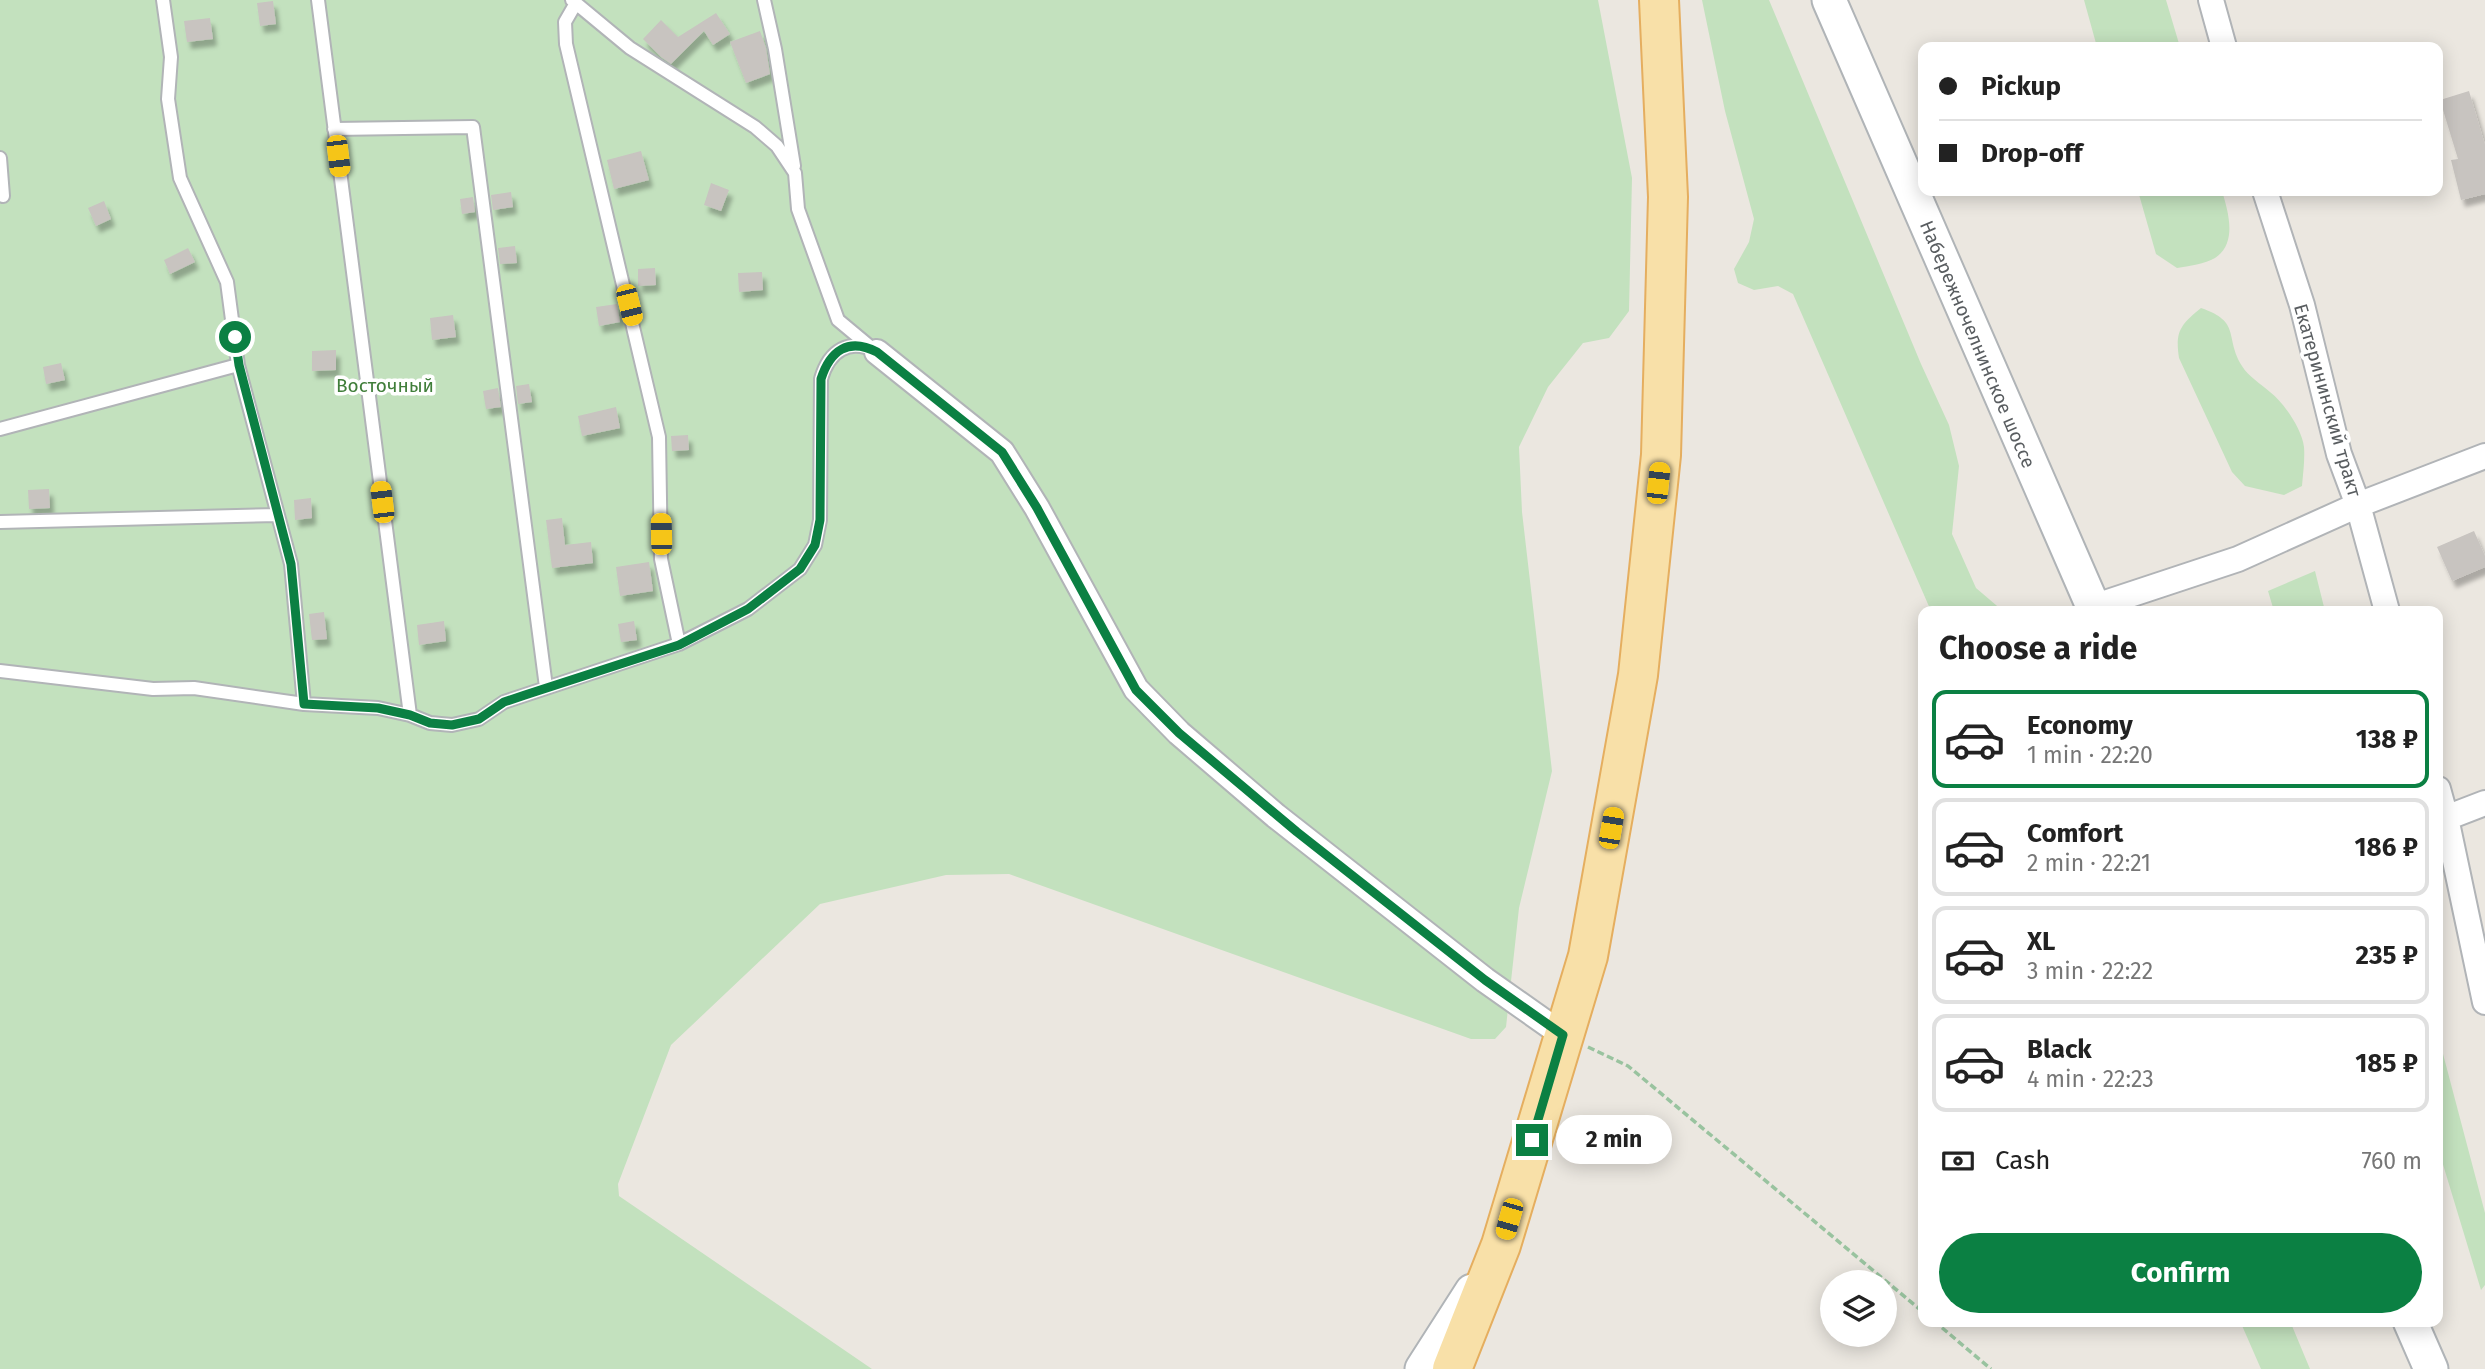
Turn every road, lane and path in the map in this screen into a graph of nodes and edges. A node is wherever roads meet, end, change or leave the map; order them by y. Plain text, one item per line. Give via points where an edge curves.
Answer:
1 (163, 0) edge
2 (318, 0) edge
3 (764, 0) edge
4 (1658, 0) edge
5 (1829, 0) edge
6 (2211, 0) edge
7 (574, 2) edge
8 (2223, 42) edge
9 (334, 129) junction
10 (0, 158) edge
11 (795, 173) junction
12 (3, 196) dead end
13 (2267, 196) edge
14 (877, 352) junction
15 (239, 365) junction
16 (0, 429) edge
17 (2485, 456) edge
18 (2358, 505) junction
19 (278, 515) junction
20 (0, 522) edge
21 (2093, 606) edge
22 (2103, 606) edge
23 (2386, 606) edge
24 (679, 645) junction
25 (0, 671) edge
26 (546, 687) junction
27 (304, 704) junction
28 (410, 715) junction
29 (2485, 803) edge
30 (2443, 807) edge
31 (2446, 818) junction
32 (2485, 1002) edge
33 (1563, 1035) junction
34 (1501, 1245) junction
35 (1918, 1308) edge
36 (1941, 1327) edge
37 (2413, 1327) edge
38 (1422, 1369) edge
39 (1452, 1369) edge
40 (1991, 1369) edge
41 (2431, 1369) edge

1 - 15 lane via 171,57 168,99 180,178 228,282
2 - 9 lane
3 - 11 lane
4 - 33 main road via 1668,197 1661,455 1639,674 1588,956
5 - 21 main road, Набережночелнинское шоссе
6 - 8 street
7 - 11 lane via 630,48 755,127 777,146
7 - 24 lane via 565,22 566,44 659,437 662,559
9 - 26 lane via 473,127
9 - 28 lane
10 - 12 lane
11 - 14 lane via 798,209 838,320
13 - 18 street, Екатерининский тракт via 2302,305 2339,454
14 - 24 lane via 864,345 847,346 825,365 821,379 820,520 815,545 800,569 748,609
14 - 33 street via 1002,452 1136,690 1179,733 1320,851
15 - 16 lane
15 - 19 lane
17 - 18 street
18 - 22 street via 2238,559
18 - 23 street, Екатерининский тракт
19 - 20 lane
19 - 27 lane via 291,564
24 - 26 lane
25 - 27 lane via 153,689 194,688
26 - 28 lane via 504,702 479,719 452,725
27 - 28 lane via 378,708
29 - 31 street
30 - 31 street
31 - 32 street
33 - 34 main road
33 - 35 path via 1628,1066
34 - 38 main road
34 - 39 main road
36 - 40 path
37 - 41 main road

